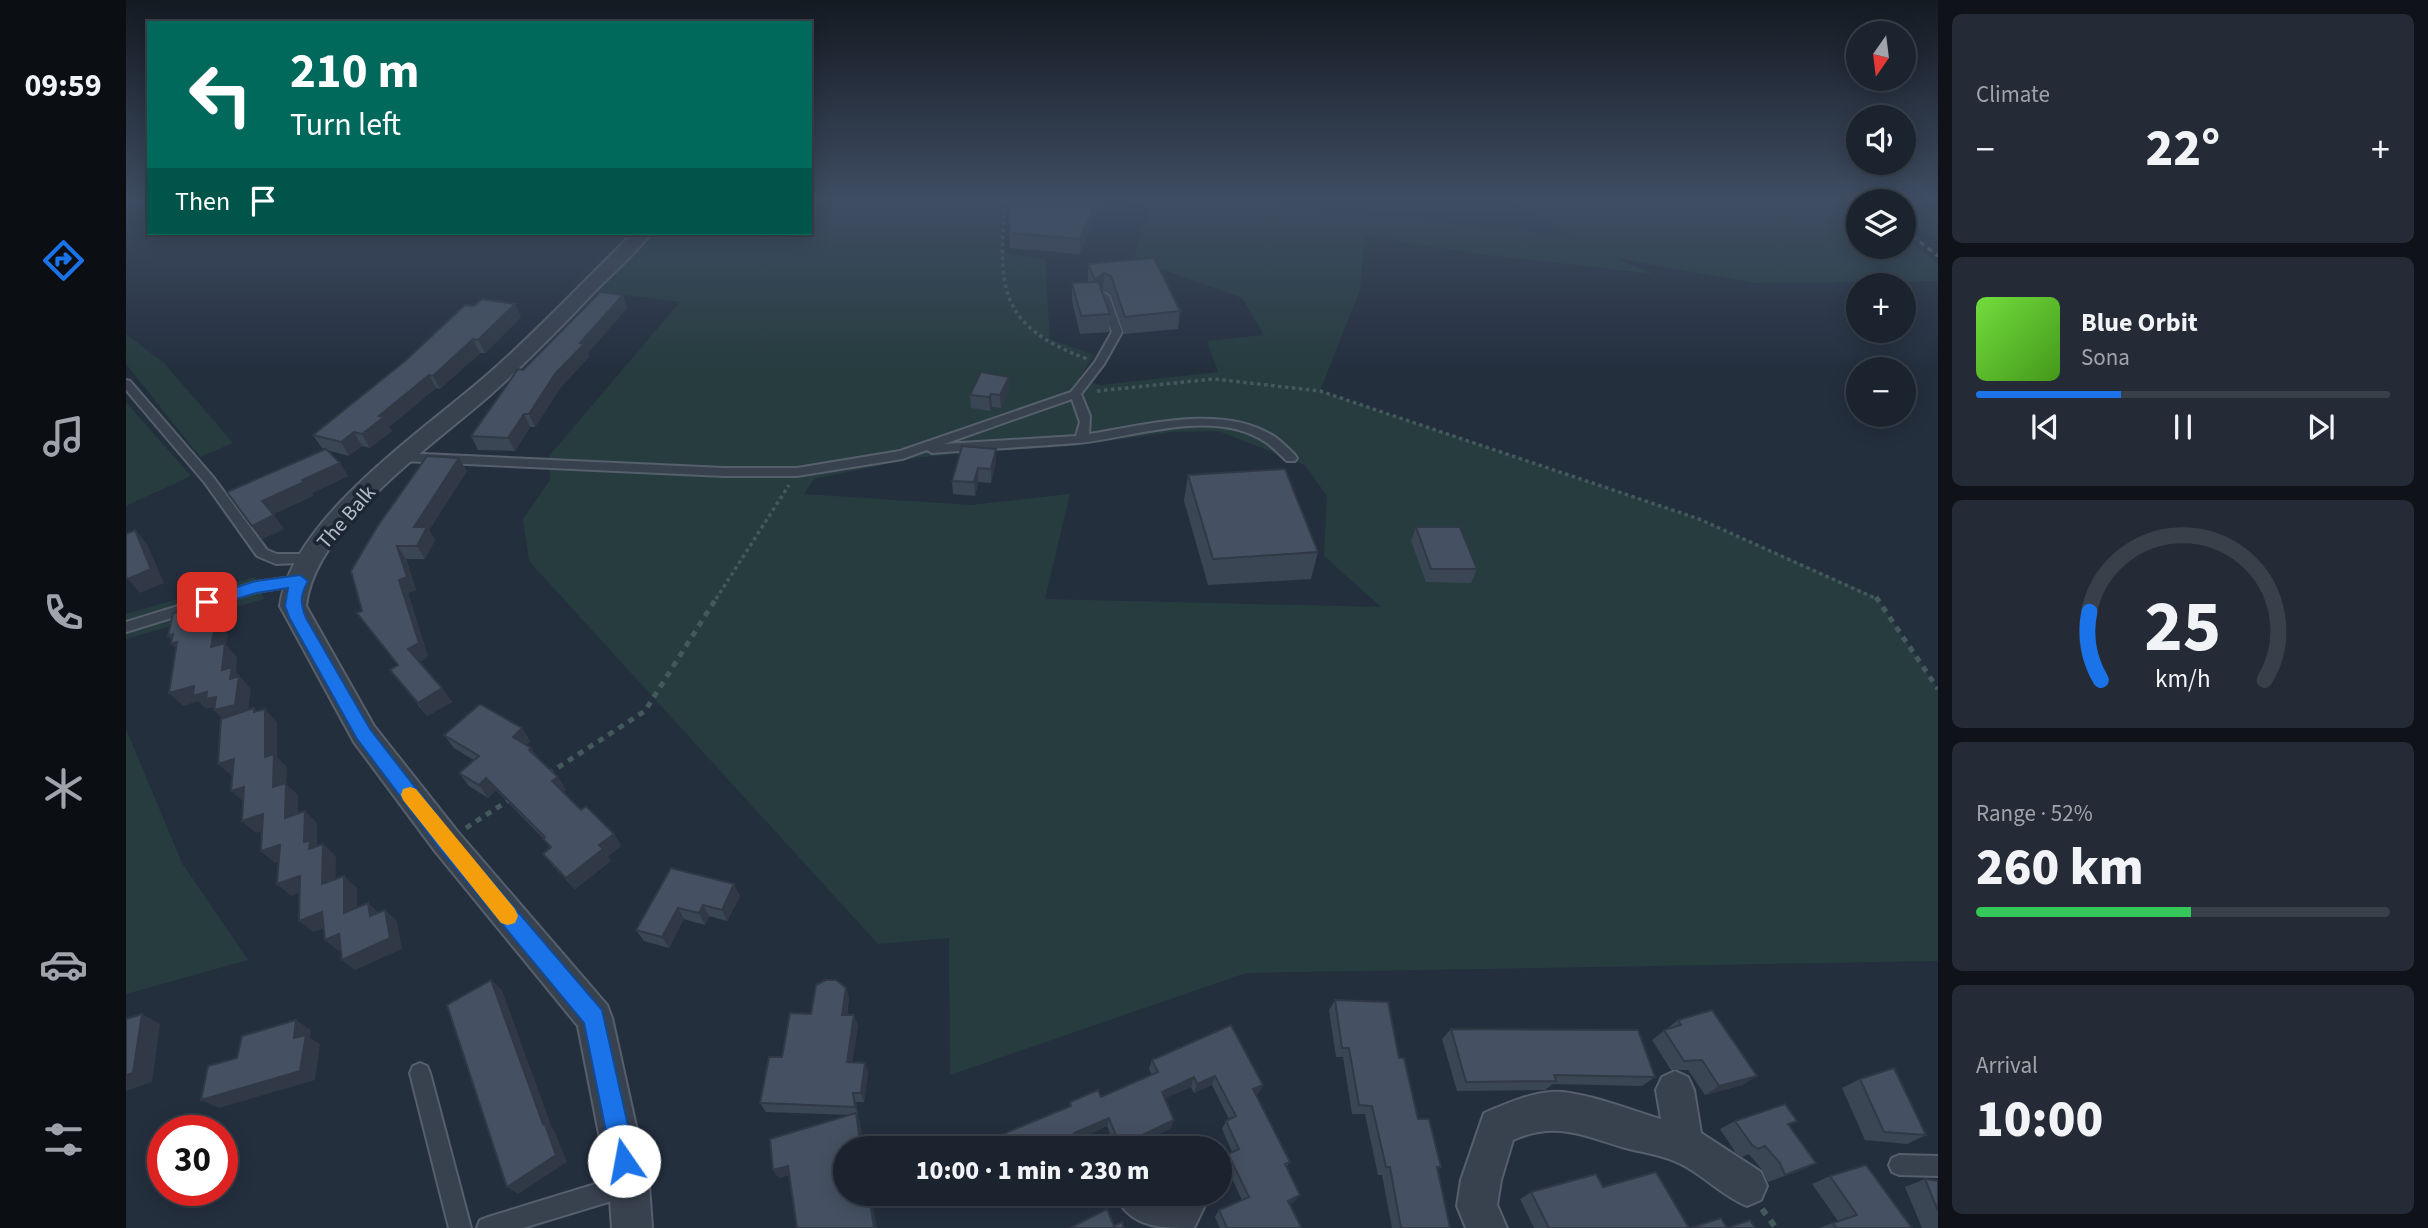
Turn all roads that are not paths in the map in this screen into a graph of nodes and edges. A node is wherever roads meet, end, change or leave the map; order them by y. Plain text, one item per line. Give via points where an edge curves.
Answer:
1 (619, 255) edge
2 (1104, 296) edge
3 (126, 383) edge
4 (1075, 394) junction
5 (1080, 439) junction
6 (916, 450) junction
7 (402, 457) junction
8 (1291, 458) dead end
9 (306, 570) junction
10 (126, 627) edge
11 (420, 1073) dead end
12 (1675, 1090) dead end
13 (1684, 1144) junction
14 (1899, 1165) dead end
15 (1938, 1166) edge
16 (629, 1185) junction
17 (1747, 1186) dead end
18 (1156, 1206) edge
19 (1180, 1216) edge
20 (460, 1228) edge
21 (488, 1228) edge
22 (632, 1228) edge
23 (1487, 1228) edge

1 - 7 street, The Balk via 483,389
2 - 4 lane via 1117,332 1099,365
3 - 9 lane via 209,480 262,553
4 - 5 lane via 1087,421
4 - 6 lane
5 - 6 lane
5 - 8 lane via 1163,425 1220,424 1267,437
6 - 7 lane via 797,472
7 - 9 street, The Balk via 338,519 320,541
9 - 10 lane
9 - 16 street, The Balk via 293,593 293,606 364,734 446,842 594,1018
11 - 20 lane
12 - 13 street
13 - 17 street
13 - 23 street via 1554,1110 1497,1127 1478,1206
14 - 15 lane
16 - 21 lane
16 - 22 street, The Balk
18 - 19 street

